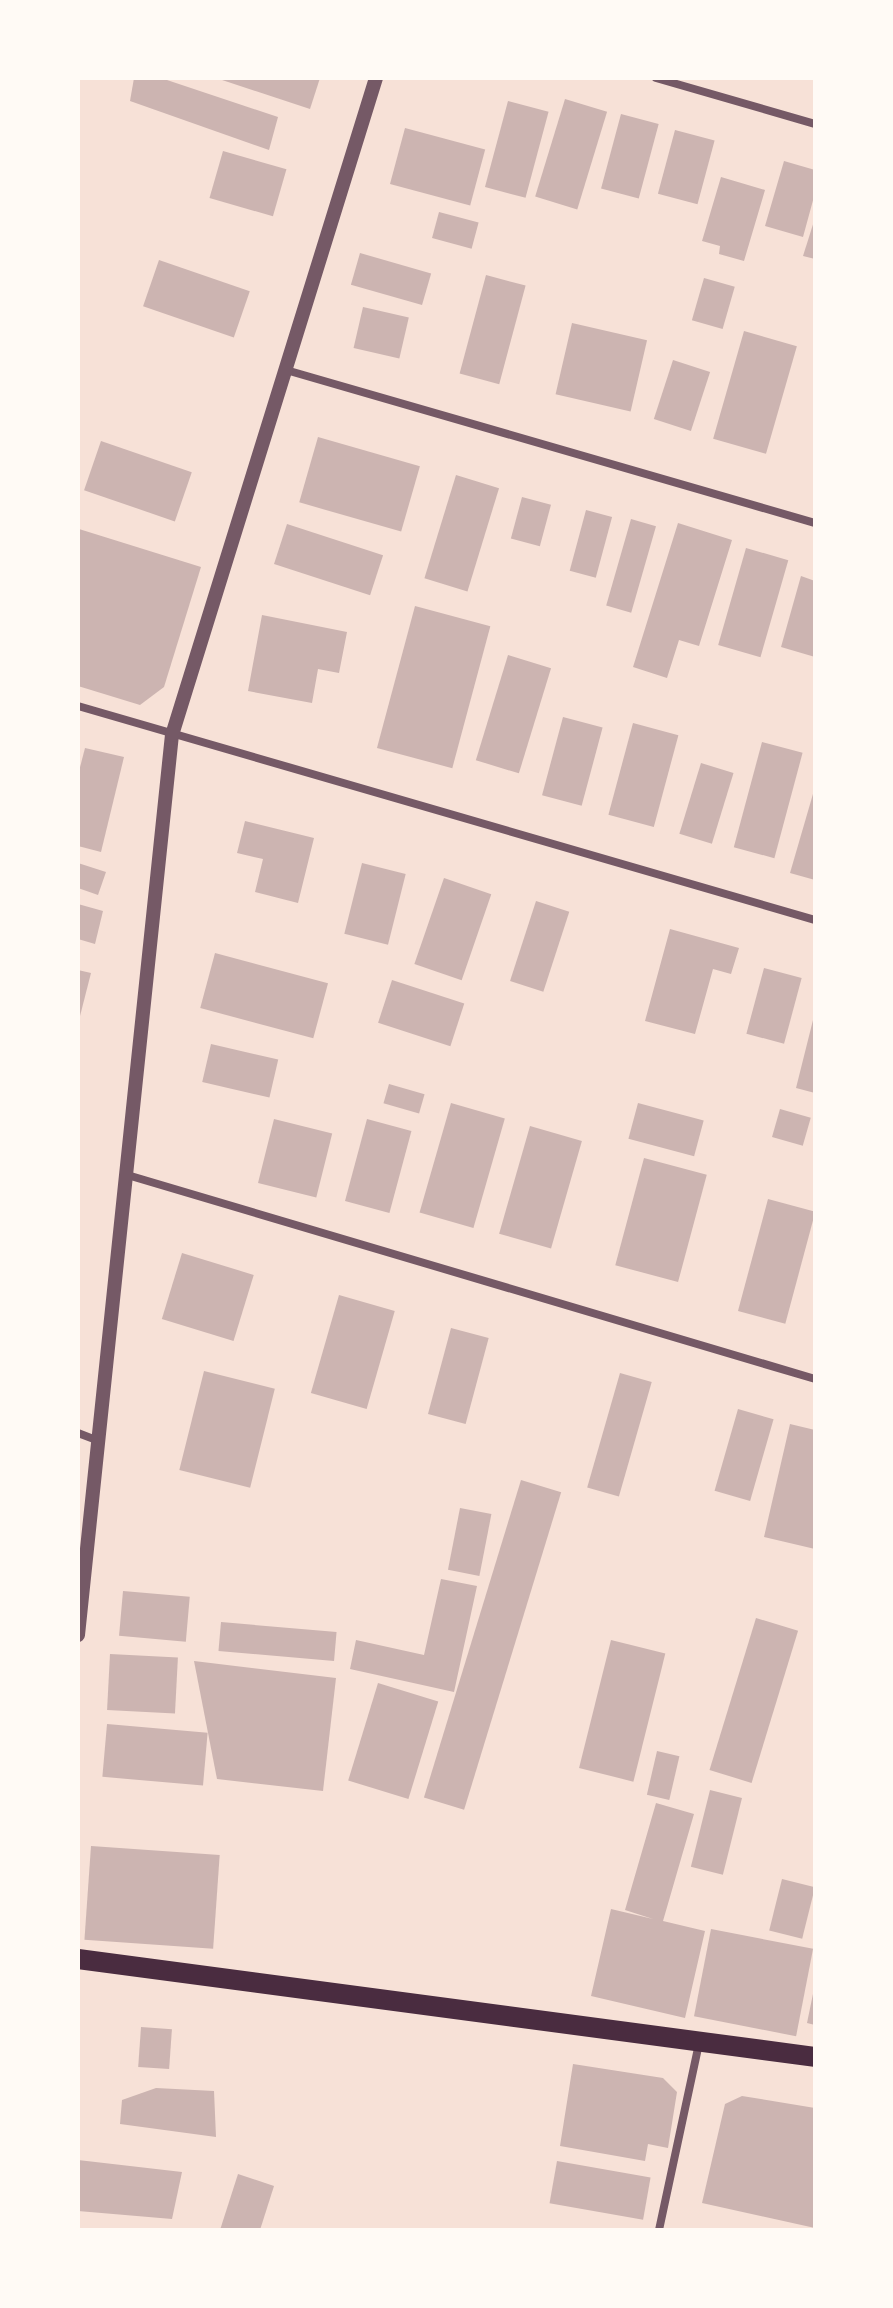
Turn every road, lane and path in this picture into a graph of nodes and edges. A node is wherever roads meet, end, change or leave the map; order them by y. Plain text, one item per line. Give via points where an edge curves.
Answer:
1 (376, 78) edge
2 (656, 78) edge
3 (815, 124) edge
4 (286, 370) junction
5 (815, 523) edge
6 (78, 706) edge
7 (172, 735) junction
8 (815, 920) edge
9 (123, 1174) junction
10 (815, 1379) edge
11 (78, 1433) edge
12 (99, 1441) junction
13 (82, 1572) edge
14 (78, 1634) edge
15 (78, 1959) edge
16 (699, 2042) junction
17 (815, 2057) edge
18 (659, 2230) edge

1 - 4 street
2 - 3 street
4 - 5 street
4 - 7 street
6 - 7 street
7 - 8 street
7 - 9 street
9 - 10 street
9 - 12 street
11 - 12 street
12 - 13 street
13 - 14 street
15 - 16 main road
16 - 17 main road
16 - 18 street

